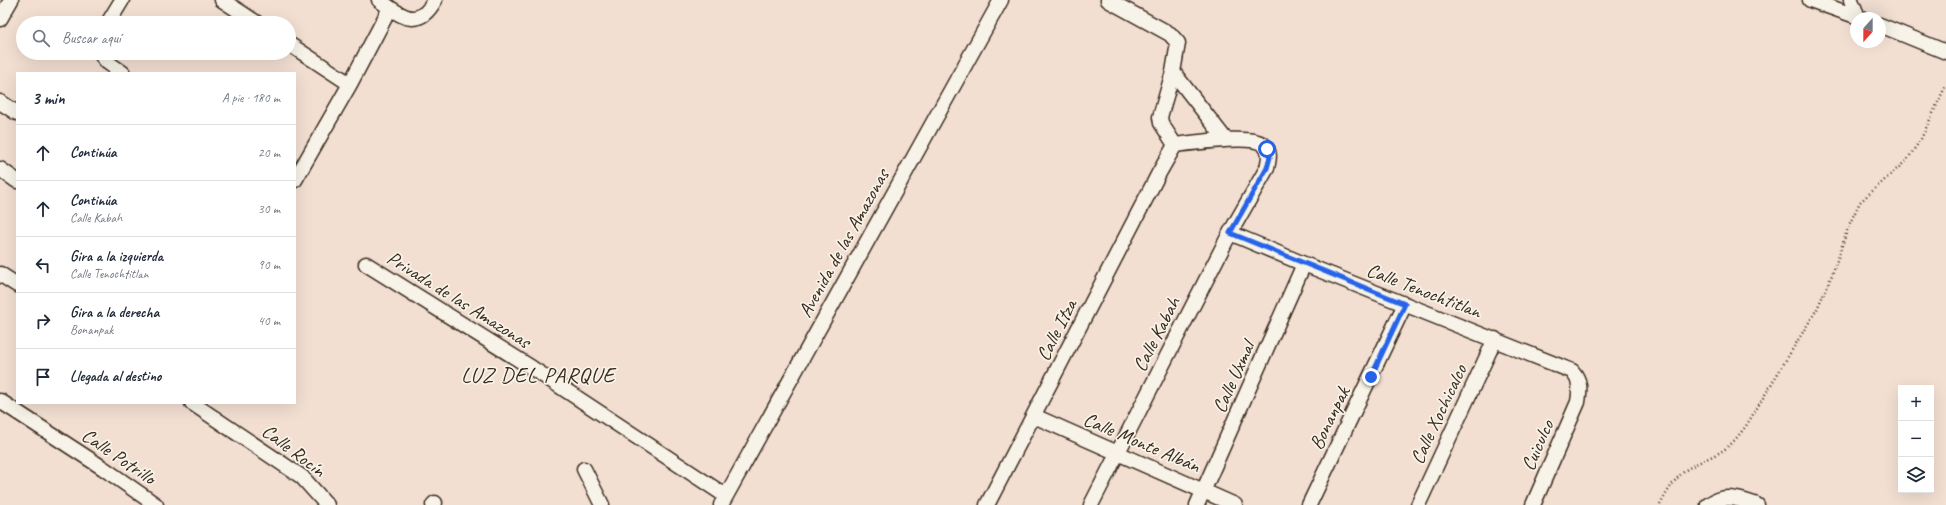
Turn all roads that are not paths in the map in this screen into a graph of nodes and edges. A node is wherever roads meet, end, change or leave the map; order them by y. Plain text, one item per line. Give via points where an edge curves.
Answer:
1 (11, 0) edge
2 (122, 0) edge
3 (222, 0) edge
4 (435, 0) edge
5 (1001, 0) edge
6 (1108, 0) edge
7 (1810, 0) edge
8 (1851, 0) edge
9 (385, 4) edge
10 (1856, 12) edge
11 (1850, 15) edge
12 (112, 16) edge
13 (246, 16) edge
14 (0, 18) edge
15 (1886, 27) edge
16 (296, 49) edge
17 (1946, 52) edge
18 (105, 60) edge
19 (122, 72) edge
20 (1173, 72) junction
21 (350, 84) junction
22 (0, 102) edge
23 (16, 112) edge
24 (1226, 140) junction
25 (1175, 145) junction
26 (0, 169) edge
27 (296, 178) edge
28 (16, 180) edge
29 (1230, 233) junction
30 (366, 264) dead end
31 (1304, 264) junction
32 (0, 274) edge
33 (16, 284) edge
34 (1405, 304) junction
35 (1494, 339) junction
36 (0, 401) edge
37 (1578, 402) joint
38 (194, 404) edge
39 (1034, 416) junction
40 (1117, 453) junction
41 (584, 469) dead end
42 (1204, 490) junction
43 (724, 500) edge
44 (156, 505) edge
45 (327, 505) edge
46 (602, 505) edge
47 (987, 505) edge
48 (1091, 505) edge
49 (1197, 505) edge
50 (1235, 505) edge
51 (1308, 505) edge
52 (1418, 505) edge
53 (1533, 505) edge
54 (1708, 505) edge
55 (1757, 505) edge

1 - 14 street
2 - 12 street
3 - 13 street
4 - 9 street via 427,13 412,18 400,16
5 - 43 street, Avenida de las Amazonas
6 - 20 street via 1175,38 1178,43
7 - 11 street
8 - 10 street
9 - 21 street
15 - 17 street
16 - 21 street
18 - 19 street
20 - 24 street
20 - 25 street via 1160,117
21 - 27 street
22 - 23 street
24 - 25 street, Calle Kabah
24 - 29 street, Calle Kabah via 1256,140 1263,144 1270,157 1260,183
25 - 39 street, Calle Itza
26 - 28 street
29 - 31 street, Calle Tenochtitlan
29 - 40 street, Calle Kabah
30 - 43 street, Privada de las Amazonas via 532,368
31 - 34 street, Calle Tenochtitlan
31 - 42 street, Calle Uxmal
32 - 33 street
34 - 35 street, Calle Tenochtitlan
34 - 51 street, Bonanpak
35 - 37 street, Calle Tenochtitlan via 1572,371 1580,385
35 - 52 street, Calle Xochicalco
36 - 44 street, Calle Potrillo
37 - 53 street, Cuiculco
38 - 45 street, Calle Rocín via 302,476
39 - 40 street, Calle Monte Albán
39 - 47 street, Calle Itza
40 - 42 street, Calle Monte Albán
40 - 48 street, Calle Kabah
41 - 46 street
42 - 49 street, Calle Uxmal
42 - 50 street, Calle Monte Albán
54 - 55 street via 1715,500 1734,497

